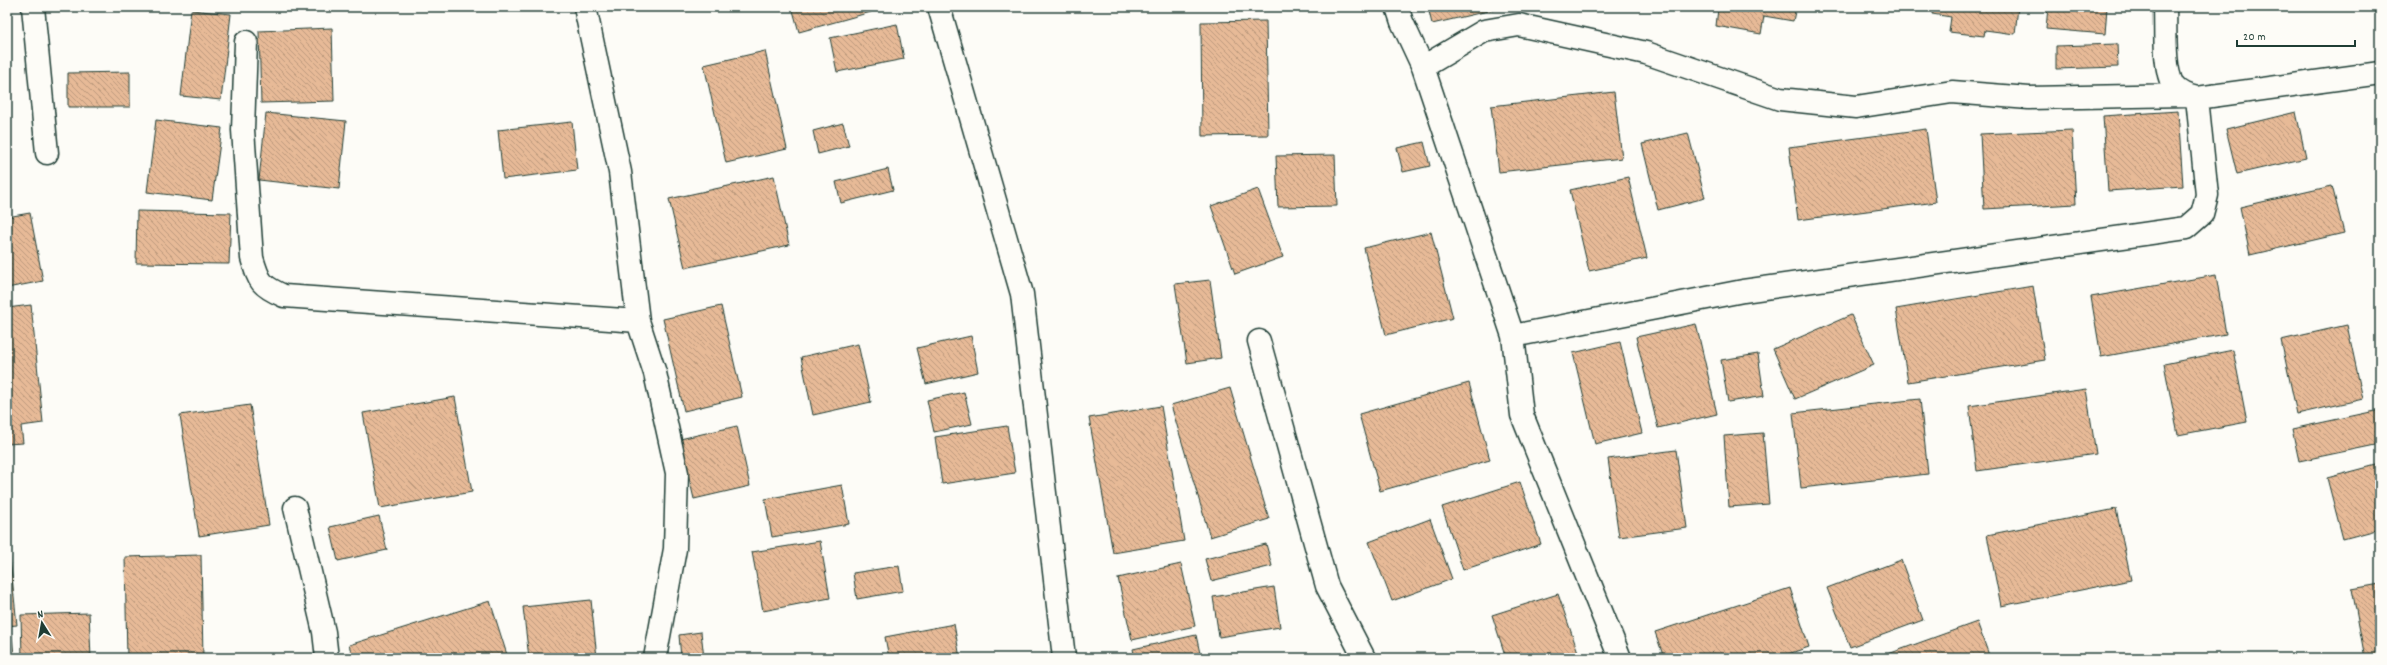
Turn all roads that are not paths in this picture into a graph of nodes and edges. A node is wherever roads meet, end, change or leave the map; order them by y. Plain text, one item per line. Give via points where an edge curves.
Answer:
1 (33, 7) edge
2 (585, 7) edge
3 (939, 7) edge
4 (1397, 7) edge
5 (2164, 7) edge
6 (246, 42) dead end
7 (1423, 67) junction
8 (2380, 73) edge
9 (2191, 97) junction
10 (47, 153) dead end
11 (638, 321) junction
12 (1513, 336) junction
13 (1259, 341) dead end
14 (295, 508) dead end
15 (327, 658) edge
16 (655, 658) edge
17 (1064, 658) edge
18 (1364, 658) edge
19 (1620, 658) edge

1 - 10 street
2 - 11 street via 620,172
3 - 17 street via 1022,294
4 - 7 street
5 - 9 street via 2169,75 2174,86
6 - 11 street via 243,130 252,258 265,288 284,296
7 - 9 street via 1484,31 1519,25 1646,52 1780,99 1856,107 1952,92 2029,98
7 - 12 street
8 - 9 street
9 - 12 street via 2207,195 2202,214 2186,228 1743,291
11 - 16 street via 655,373 677,473 675,549
12 - 19 street via 1522,415
13 - 18 street via 1328,586
14 - 15 street via 324,632

